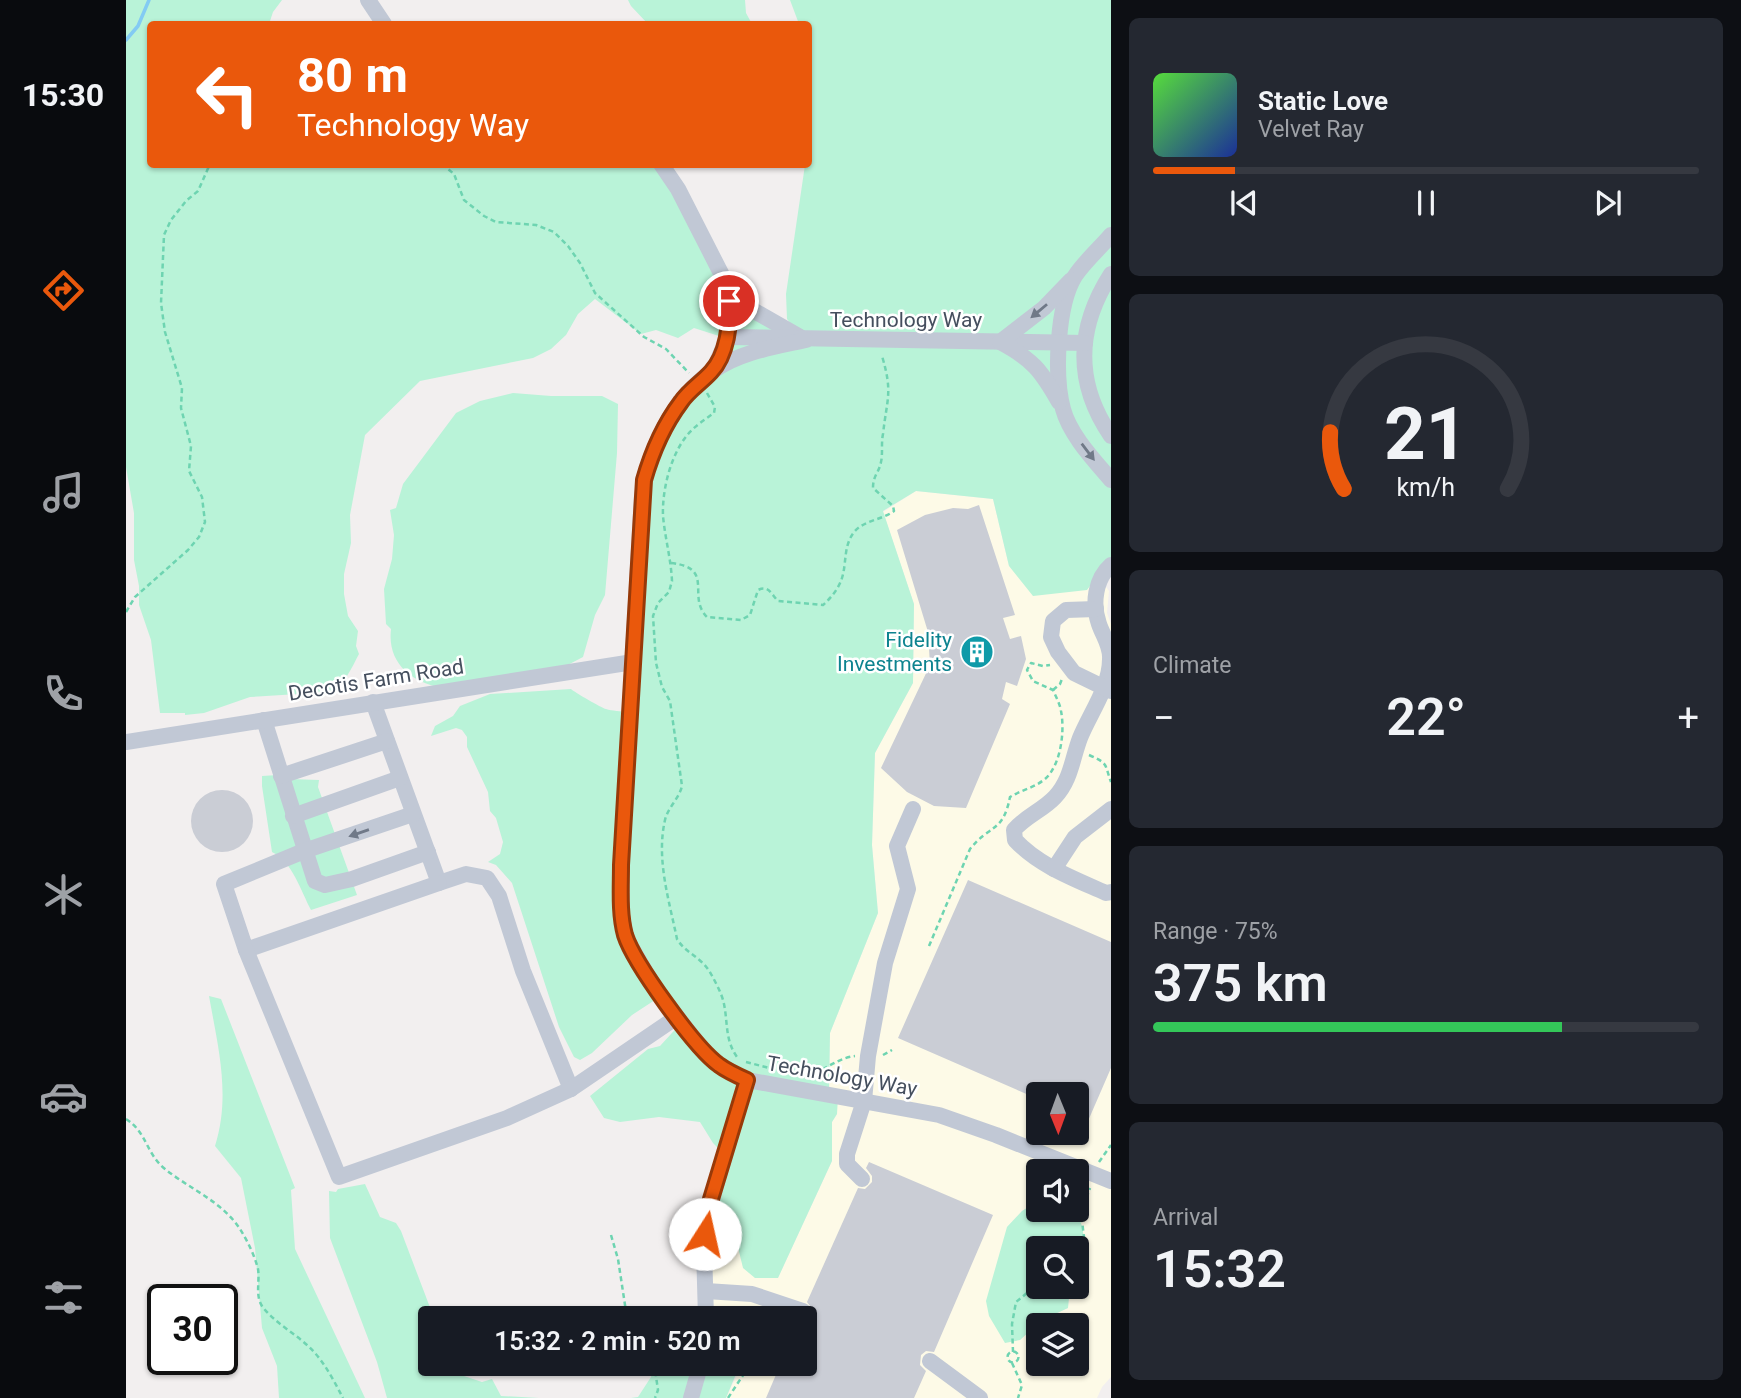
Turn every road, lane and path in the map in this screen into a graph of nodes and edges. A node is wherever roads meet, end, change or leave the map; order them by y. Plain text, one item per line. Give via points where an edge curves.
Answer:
1 (368, 0) edge
2 (382, 21) edge
3 (208, 168) edge
4 (447, 168) edge
5 (663, 168) edge
6 (1111, 235) edge
7 (1111, 274) edge
8 (1075, 277) junction
9 (727, 285) junction
10 (728, 337) junction
11 (806, 340) junction
12 (1000, 342) junction
13 (1060, 342) junction
14 (1085, 344) junction
15 (882, 356) dead end
16 (713, 371) junction
17 (698, 383) junction
18 (1063, 410) junction
19 (1111, 436) edge
20 (1111, 481) edge
21 (671, 563) junction
22 (1111, 565) edge
23 (1096, 609) junction
24 (126, 612) edge
25 (633, 662) junction
26 (1057, 670) dead end
27 (1063, 675) dead end
28 (1107, 689) edge
29 (1053, 690) junction
30 (373, 702) junction
31 (264, 720) junction
32 (387, 741) junction
33 (126, 742) edge
34 (281, 776) junction
35 (400, 778) junction
36 (913, 809) dead end
37 (1111, 809) edge
38 (413, 814) junction
39 (293, 816) junction
40 (304, 851) junction
41 (428, 852) junction
42 (1054, 869) junction
43 (439, 883) junction
44 (1111, 892) edge
45 (929, 946) dead end
46 (246, 950) junction
47 (677, 1017) junction
48 (892, 1051) dead end
49 (868, 1056) junction
50 (773, 1069) dead end
51 (797, 1073) dead end
52 (747, 1080) junction
53 (571, 1089) junction
54 (864, 1101) junction
55 (126, 1119) edge
56 (1111, 1145) edge
57 (1094, 1175) junction
58 (862, 1179) dead end
59 (1111, 1181) edge
60 (611, 1235) dead end
61 (1084, 1236) edge
62 (706, 1291) junction
63 (1026, 1293) edge
64 (625, 1306) edge
65 (706, 1306) edge
66 (788, 1306) edge
67 (1013, 1352) junction
68 (930, 1361) dead end
69 (1012, 1363) junction
70 (656, 1376) edge
71 (697, 1376) edge
72 (742, 1376) edge
73 (343, 1398) edge
74 (655, 1398) edge
75 (691, 1398) edge
76 (728, 1398) edge
77 (980, 1398) edge
78 (1018, 1398) edge

1 - 2 street
3 - 24 path via 198,191 178,211 164,235 161,303 182,388 181,408 191,446 189,471 202,497 205,522 188,550 135,597
4 - 17 path via 454,174 464,200 484,216 554,232 580,263 595,293 644,337 666,349
5 - 9 street
6 - 8 street
7 - 14 street via 1097,295
8 -> 12 street
8 - 13 street via 1063,310
9 - 10 street
9 - 11 street via 744,305
10 - 11 street, Technology Way
10 - 16 street
11 - 12 street, Technology Way
11 - 16 street via 752,353
12 - 13 street, Technology Way
12 - 18 street via 1024,355 1046,379
13 - 14 street, Technology Way
13 - 18 street
14 - 19 street via 1089,392
15 - 21 path via 890,392 873,488 894,511 855,531 846,548 842,578 823,605 778,601 763,587 750,615 741,620 707,617 700,606 694,571
16 - 17 street, Technology Way
17 - 21 path via 712,399 714,412 684,438 672,463 663,513
17 - 25 street, Technology Way via 660,435 644,480
18 -> 20 street via 1084,449
21 - 50 path via 669,592 653,616 656,663 670,701 682,786 664,823 663,872 677,939 702,960 724,1002 728,1044 744,1062
22 - 23 street via 1097,586
23 - 28 street via 1111,658
23 - 28 street via 1066,610 1053,621 1051,637 1074,673
25 - 30 street, Decotis Farm Road
25 - 47 street, Technology Way via 622,915 626,938
26 - 29 path via 1051,664 1031,663 1027,670 1034,681
27 - 29 path
28 - 42 street via 1080,737 1065,784 1014,830 1014,841
29 - 45 path via 1062,721 1058,758 1049,776 1010,797 1004,820 970,849
30 - 31 street, Decotis Farm Road
30 - 32 street
31 - 33 street, Decotis Farm Road
31 - 34 street
32 - 34 street
32 - 35 street
34 - 39 street
35 - 38 street
35 - 39 street
36 - 49 street via 897,846 908,889 885,963
37 - 42 street via 1075,838
38 -> 40 street
38 - 41 street
39 - 40 street
40 - 41 street via 314,881 324,886
40 - 46 street via 224,884
41 - 43 street
42 - 44 street
43 - 46 street
43 - 53 street via 466,874 487,878 499,896 523,971
46 - 53 street via 339,1177 507,1118
47 - 52 street, Technology Way via 718,1064
47 - 53 street
48 - 49 path
49 - 51 path via 840,1059 809,1076
49 - 54 street
52 - 54 street, Technology Way
52 - 62 street via 706,1220
54 - 57 street, Technology Way via 939,1115
54 - 58 street via 846,1164
55 - 73 path via 136,1125 150,1154 165,1169 235,1222 258,1269 260,1302 314,1352
56 - 57 path
57 - 59 street, Technology Way
57 - 61 path via 1081,1213
60 - 64 path
62 - 65 street
62 - 66 street via 752,1294
63 - 67 path via 1016,1302
67 - 69 path via 1007,1357
67 - 69 path via 1019,1360
68 - 77 street
69 - 78 path via 1022,1385
70 - 74 path
71 - 75 street
72 - 76 path

